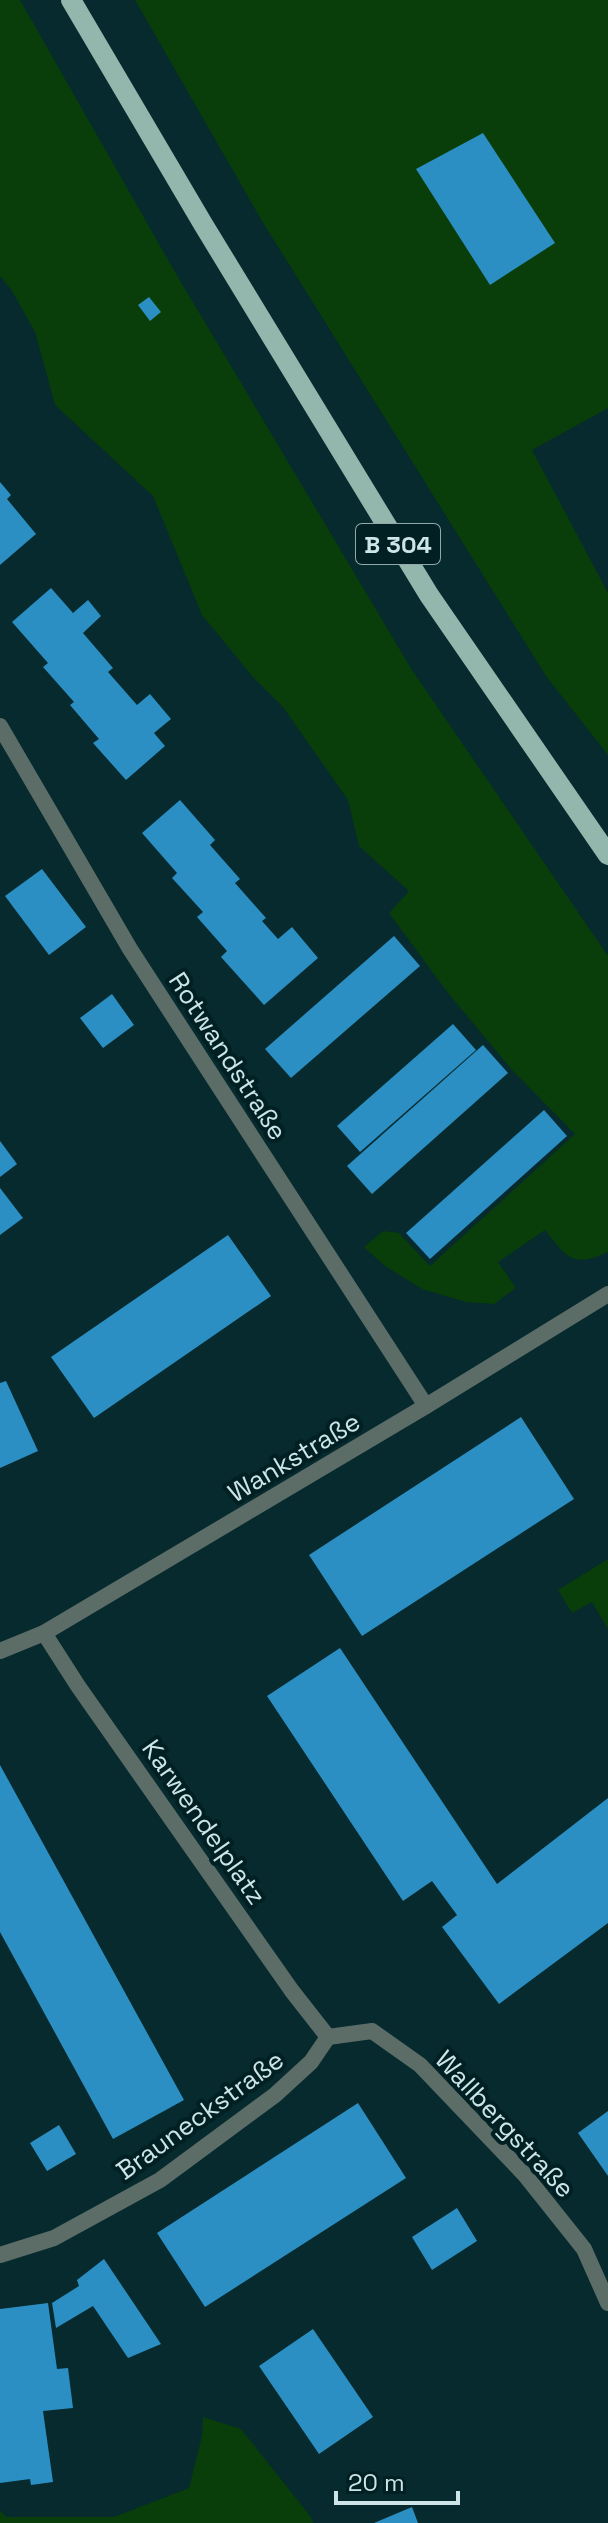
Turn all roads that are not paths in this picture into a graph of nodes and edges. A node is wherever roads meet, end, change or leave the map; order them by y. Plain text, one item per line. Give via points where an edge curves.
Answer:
1 (71, 0) edge
2 (0, 726) edge
3 (608, 855) edge
4 (608, 1294) edge
5 (426, 1406) junction
6 (44, 1633) junction
7 (0, 1651) edge
8 (328, 2037) junction
9 (0, 2255) edge
10 (608, 2303) edge

1 - 3 main road, B 304 via 429,595
2 - 5 street, Rotwandstraße via 130,949
4 - 5 street, Wankstraße
5 - 6 street, Wankstraße
6 - 7 street, Wankstraße
6 - 8 street, Karwendelplatz
8 - 9 street, Brauneckstraße via 311,2062 275,2095 160,2180 54,2238
8 - 10 street, Wallbergstraße via 372,2031 420,2065 535,2188 584,2249

